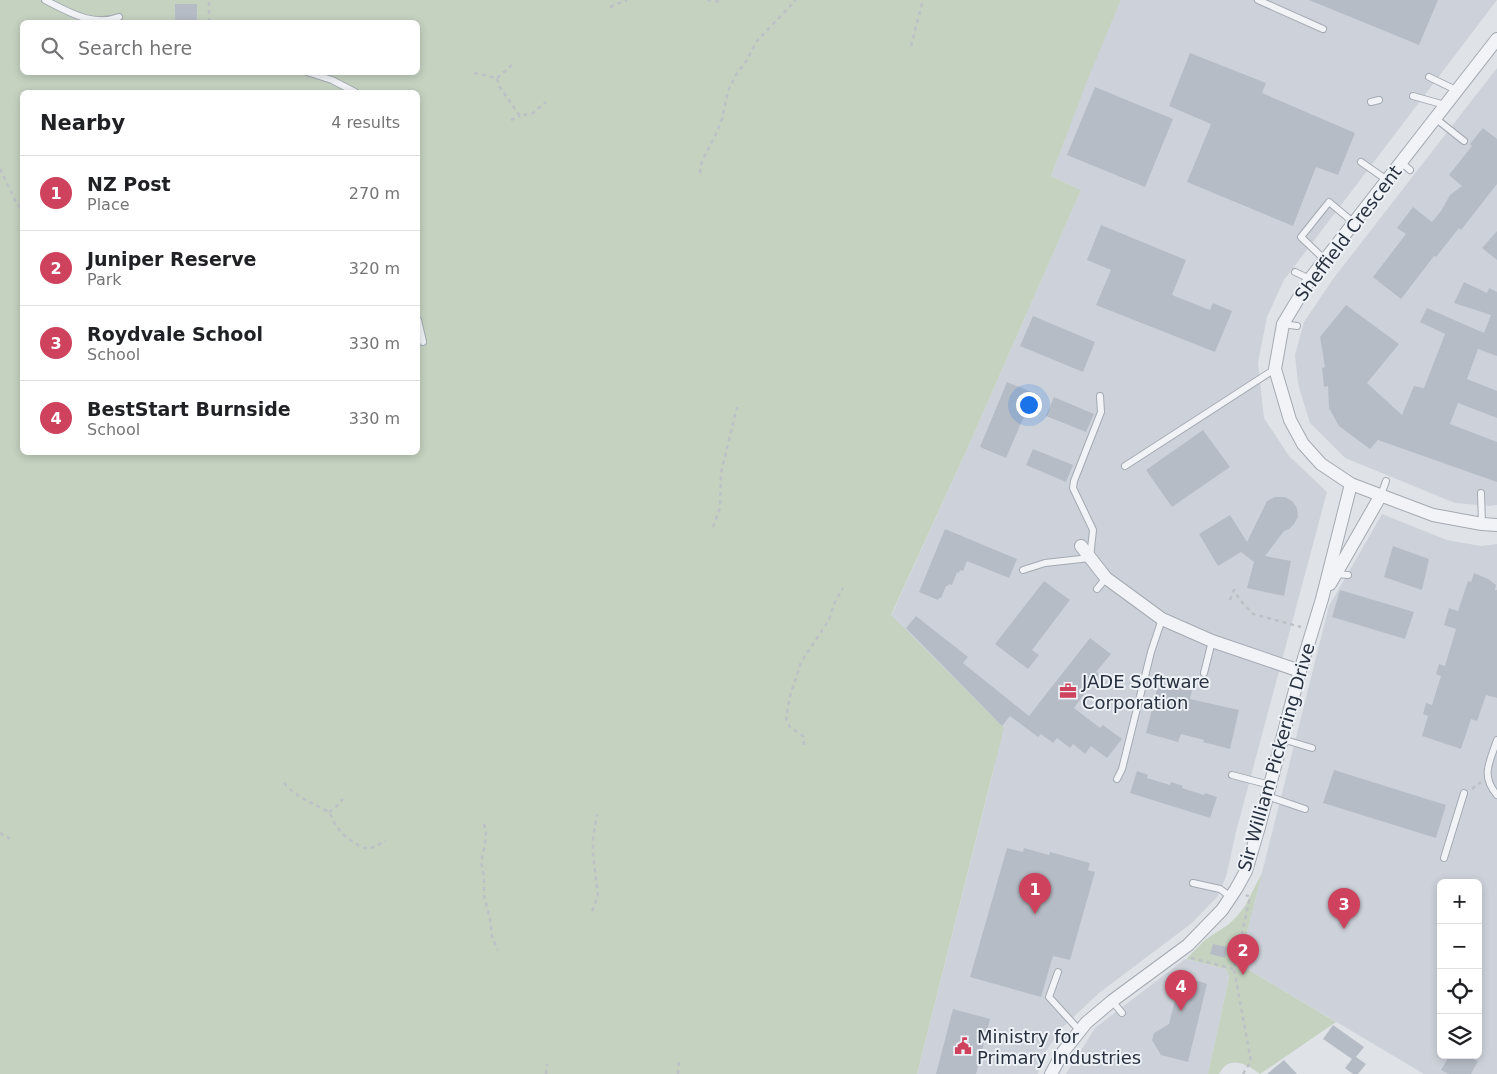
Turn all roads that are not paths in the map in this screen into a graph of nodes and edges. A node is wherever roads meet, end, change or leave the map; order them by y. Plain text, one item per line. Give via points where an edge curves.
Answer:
1 (45, 0) edge
2 (1258, 0) edge
3 (75, 15) junction
4 (119, 17) dead end
5 (77, 20) edge
6 (92, 20) edge
7 (110, 20) edge
8 (1323, 29) dead end
9 (1497, 39) edge
10 (316, 75) edge
11 (1428, 77) dead end
12 (351, 90) edge
13 (1456, 90) junction
14 (1412, 96) dead end
15 (1379, 100) dead end
16 (1371, 102) dead end
17 (1445, 105) junction
18 (1435, 118) junction
19 (1464, 141) dead end
20 (1361, 162) dead end
21 (1387, 180) junction
22 (1353, 222) junction
23 (1324, 259) junction
24 (1295, 272) dead end
25 (1310, 278) junction
26 (1283, 324) junction
27 (1297, 326) dead end
28 (420, 329) edge
29 (423, 342) dead end
30 (1275, 369) junction
31 (1100, 396) dead end
32 (1125, 466) dead end
33 (1386, 481) dead end
34 (1351, 484) junction
35 (1481, 493) dead end
36 (1381, 495) junction
37 (1482, 524) junction
38 (1497, 525) edge
39 (1082, 546) dead end
40 (1090, 558) junction
41 (1023, 570) dead end
42 (1106, 578) junction
43 (1097, 589) dead end
44 (1322, 599) junction
45 (1162, 619) junction
46 (1212, 641) junction
47 (1300, 671) junction
48 (1204, 673) dead end
49 (1282, 740) junction
50 (1497, 740) edge
51 (1312, 748) dead end
52 (1232, 775) dead end
53 (1117, 778) dead end
54 (1268, 791) junction
55 (1464, 793) road end
56 (1497, 795) edge
57 (1305, 809) dead end
58 (1444, 858) dead end
59 (1193, 883) dead end
60 (1234, 893) junction
61 (1058, 972) dead end
62 (1112, 1001) junction
63 (1122, 1013) dead end
64 (1079, 1030) junction
65 (1051, 1074) edge

1 - 3 lane
2 - 8 lane
3 - 5 lane
3 - 6 lane
4 - 7 lane
9 - 13 street, Sheffield Crescent
10 - 12 lane
11 - 13 lane
13 - 17 street, Sheffield Crescent
14 - 17 lane
15 - 16 lane
17 - 18 street, Sheffield Crescent
18 - 19 lane
18 - 21 street, Sheffield Crescent via 1405,166
20 - 21 lane
21 - 22 street, Sheffield Crescent
22 - 23 street, Sheffield Crescent
22 - 23 lane via 1329,202 1301,237
23 - 25 street, Sheffield Crescent
24 - 25 lane
25 - 26 street, Sheffield Crescent
26 - 27 lane
26 - 30 street, Sheffield Crescent
28 - 29 lane
30 - 32 lane
30 - 34 street, Sheffield Crescent via 1290,420 1303,444 1322,464
31 - 40 lane via 1101,412 1083,448 1073,488 1093,530
33 - 36 lane
34 - 36 street, Sheffield Crescent
34 - 44 street, Sir William Pickering Drive
35 - 37 lane
36 - 37 street, Sheffield Crescent via 1433,515
36 - 44 street, Sir William Pickering Drive via 1342,575
37 - 38 street, Sheffield Crescent
39 - 40 street
40 - 41 lane via 1045,563
40 - 42 street
42 - 43 lane
42 - 45 street
44 - 47 street, Sir William Pickering Drive
45 - 46 street
45 - 53 lane
46 - 47 street
46 - 48 lane
47 - 49 street, Sir William Pickering Drive
49 - 51 lane
49 - 54 street, Sir William Pickering Drive
50 - 56 lane via 1487,778
52 - 54 lane
54 - 57 lane
54 - 60 street, Sir William Pickering Drive via 1246,871
55 - 58 lane
59 - 60 lane
60 - 62 street, Sir William Pickering Drive via 1188,946
61 - 64 lane via 1049,998
62 - 63 lane
62 - 64 street, Sir William Pickering Drive
64 - 65 street, Sir William Pickering Drive

